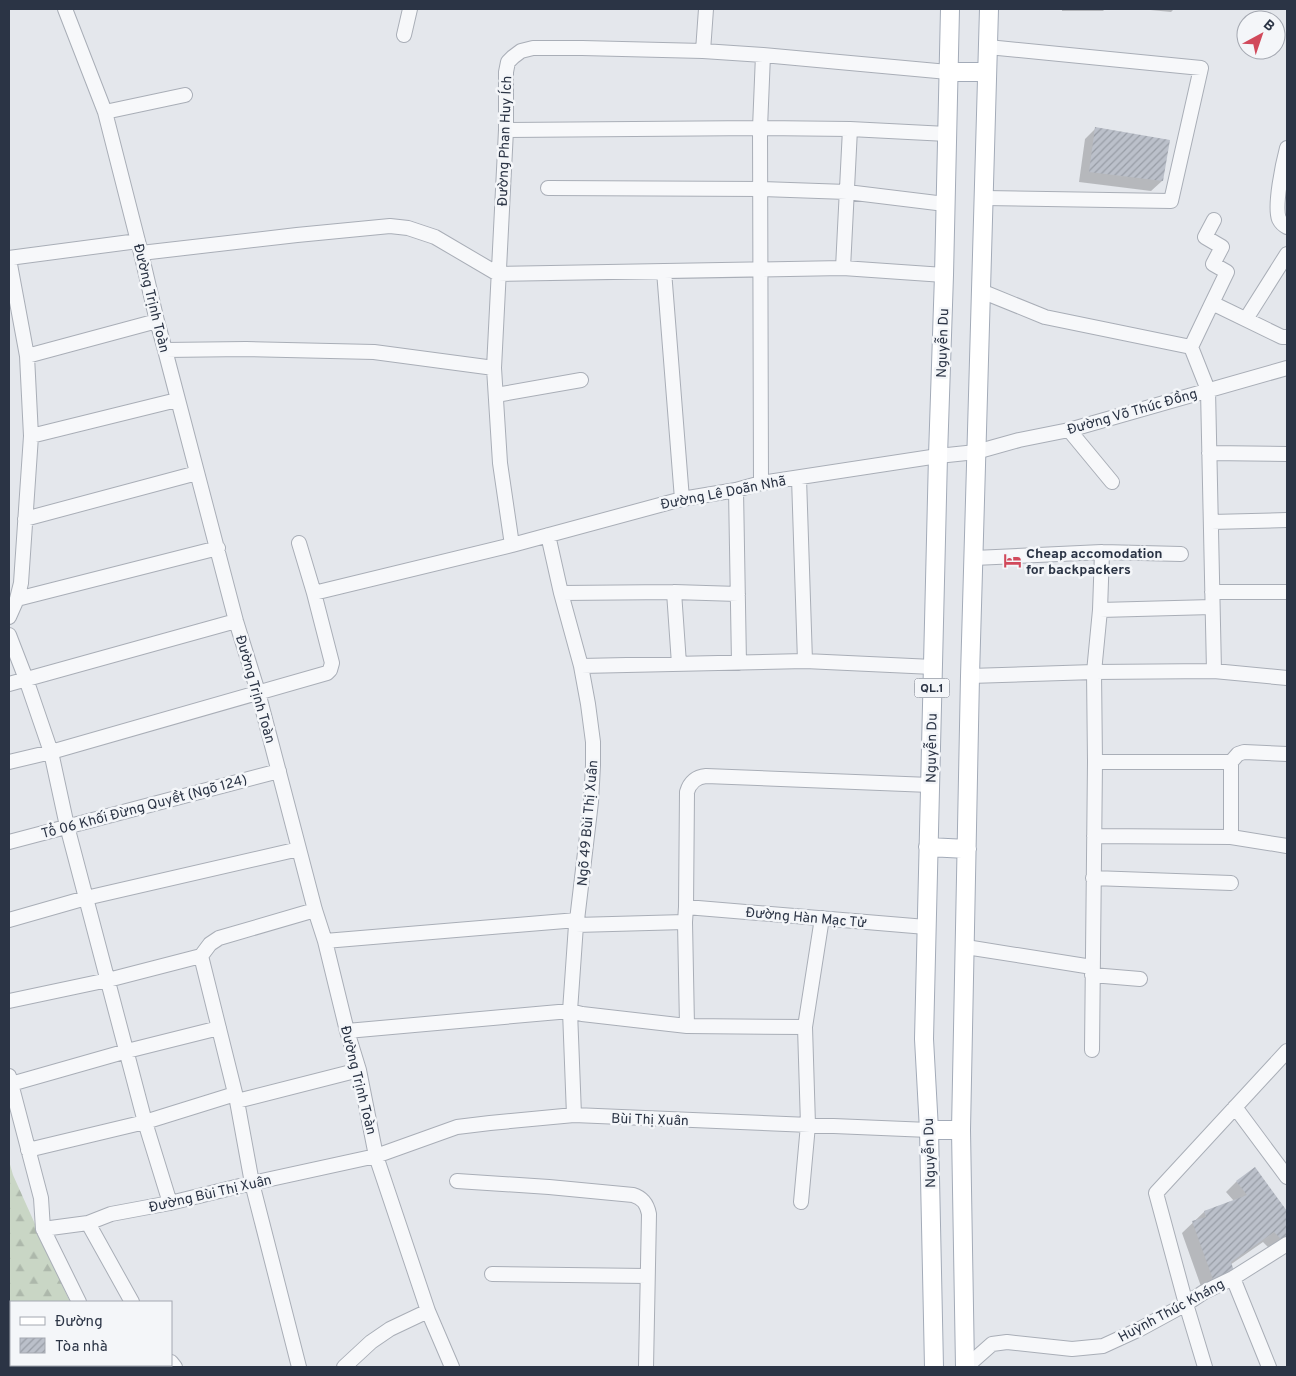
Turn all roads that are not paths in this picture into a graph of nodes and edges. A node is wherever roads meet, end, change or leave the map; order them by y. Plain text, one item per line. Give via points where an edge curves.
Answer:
1 (65, 9) edge
2 (410, 9) edge
3 (706, 9) edge
4 (950, 9) edge
5 (989, 9) edge
6 (404, 35) dead end
7 (988, 47) junction
8 (703, 51) junction
9 (763, 55) junction
10 (948, 72) junction
11 (987, 72) junction
12 (185, 95) dead end
13 (105, 112) junction
14 (760, 128) junction
15 (506, 130) junction
16 (850, 130) junction
17 (947, 134) junction
18 (1287, 148) edge
19 (548, 188) dead end
20 (761, 190) junction
21 (847, 192) junction
22 (984, 198) junction
23 (945, 204) junction
24 (1214, 220) dead end
25 (1287, 227) edge
26 (139, 247) junction
27 (1287, 254) edge
28 (9, 259) edge
29 (843, 268) junction
30 (760, 269) junction
31 (664, 271) junction
32 (498, 274) junction
33 (944, 275) junction
34 (981, 291) junction
35 (1212, 303) junction
36 (1246, 319) junction
37 (157, 322) junction
38 (1287, 338) edge
39 (1191, 347) junction
40 (165, 350) junction
41 (27, 356) junction
42 (494, 368) junction
43 (1287, 368) edge
44 (581, 380) dead end
45 (1208, 390) junction
46 (496, 394) junction
47 (177, 400) junction
48 (1069, 430) junction
49 (30, 436) junction
50 (976, 452) junction
51 (1209, 453) junction
52 (1287, 454) edge
53 (938, 456) junction
54 (197, 473) junction
55 (799, 478) junction
56 (1112, 482) dead end
57 (761, 483) junction
58 (736, 490) junction
59 (682, 499) junction
60 (25, 519) junction
61 (1287, 520) edge
62 (1211, 522) junction
63 (548, 535) junction
64 (299, 543) dead end
65 (512, 545) junction
66 (218, 548) junction
67 (1102, 552) junction
68 (1181, 554) dead end
69 (974, 558) junction
70 (674, 592) junction
71 (1212, 592) junction
72 (1287, 592) edge
73 (314, 593) junction
74 (561, 593) junction
75 (738, 594) junction
76 (17, 599) junction
77 (1212, 607) junction
78 (1100, 610) junction
79 (9, 616) edge
80 (236, 621) junction
81 (9, 635) edge
82 (805, 661) junction
83 (739, 663) junction
84 (679, 664) junction
85 (581, 666) junction
86 (933, 667) junction
87 (1214, 671) junction
88 (1094, 672) junction
89 (970, 676) junction
90 (1287, 678) edge
91 (26, 679) junction
92 (9, 684) edge
93 (258, 692) junction
94 (50, 752) junction
95 (1287, 754) edge
96 (9, 762) edge
97 (1095, 762) junction
98 (1231, 762) junction
99 (279, 771) junction
100 (930, 785) junction
101 (67, 826) junction
102 (1094, 836) junction
103 (1231, 837) junction
104 (9, 842) edge
105 (1287, 846) edge
106 (928, 847) junction
107 (299, 849) junction
108 (967, 849) junction
109 (1094, 878) junction
110 (1230, 883) dead end
111 (86, 898) junction
112 (686, 907) junction
113 (315, 910) junction
114 (822, 918) junction
115 (9, 920) edge
116 (685, 922) junction
117 (576, 923) junction
118 (926, 927) junction
119 (325, 941) junction
120 (966, 947) junction
121 (201, 956) junction
122 (1092, 971) junction
123 (1140, 979) dead end
124 (108, 980) junction
125 (9, 1002) edge
126 (570, 1011) junction
127 (687, 1026) junction
128 (805, 1027) junction
129 (219, 1028) junction
130 (347, 1031) junction
131 (1092, 1050) dead end
132 (127, 1051) junction
133 (1287, 1051) edge
134 (359, 1070) junction
135 (10, 1080) edge
136 (236, 1097) junction
137 (1235, 1107) junction
138 (574, 1115) junction
139 (146, 1122) junction
140 (808, 1125) junction
141 (929, 1130) junction
142 (961, 1130) junction
143 (28, 1150) junction
144 (376, 1156) junction
145 (1287, 1177) edge
146 (457, 1181) dead end
147 (252, 1183) junction
148 (801, 1202) dead end
149 (170, 1203) junction
150 (88, 1223) junction
151 (43, 1229) junction
152 (1286, 1248) edge
153 (492, 1274) dead end
154 (647, 1276) junction
155 (1233, 1278) junction
156 (79, 1301) edge
157 (131, 1301) edge
158 (1186, 1304) junction
159 (428, 1312) junction
160 (299, 1367) edge
161 (344, 1367) edge
162 (452, 1367) edge
163 (646, 1367) edge
164 (934, 1367) edge
165 (965, 1367) edge
166 (1205, 1367) edge
167 (1269, 1367) edge

1 - 13 street, Đường Trịnh Toàn
2 - 6 street
3 - 8 street
4 - 10 main road, Nguyễn Du / QL.1
5 - 7 main road, QL.1
7 - 11 main road, QL.1
7 - 22 street via 1200,68 1171,201
8 - 9 street, Đường Phan Huy Ích
8 - 15 street, Đường Phan Huy Ích via 582,48 520,51 508,62 506,72
9 - 10 street, Đường Phan Huy Ích
9 - 14 street
10 - 11 main road
10 - 17 main road, Nguyễn Du / QL.1
11 - 22 main road, QL.1
12 - 13 street
13 - 26 street, Đường Trịnh Toàn
14 - 15 street
14 - 16 street
14 - 20 street
15 - 32 street, Đường Phan Huy Ích
16 - 17 street
16 - 21 street
17 - 23 main road, Nguyễn Du / QL.1
18 - 25 street via 1279,189 1278,217
19 - 20 street
20 - 21 street
20 - 30 street
21 - 23 street
21 - 29 street
22 - 34 main road, QL.1
23 - 33 main road, Nguyễn Du / QL.1
24 - 35 street via 1205,237 1222,247 1214,264 1227,272
26 - 28 street
26 - 32 street via 390,226 435,237
26 - 37 street, Đường Trịnh Toàn
27 - 36 street
28 - 41 street
29 - 30 street
29 - 33 street
30 - 31 street
30 - 57 street
31 - 32 street
31 - 59 street
32 - 42 street, Đường Phan Huy Ích
33 - 53 main road, Nguyễn Du / QL.1
34 - 39 street via 1045,317
34 - 50 main road, QL.1
35 - 36 street
35 - 39 street
36 - 38 street
37 - 40 street, Đường Trịnh Toàn
37 - 41 street
39 - 45 street
40 - 42 street via 246,348 374,352
40 - 47 street, Đường Trịnh Toàn
41 - 49 street
42 - 46 street, Đường Phan Huy Ích
43 - 45 street, Đường Võ Thúc Đồng
44 - 46 street
45 - 48 street, Đường Võ Thúc Đồng
45 - 51 street
46 - 65 street, Đường Phan Huy Ích via 500,463
47 - 49 street
47 - 54 street, Đường Trịnh Toàn
48 - 50 street, Đường Võ Thúc Đồng
48 - 56 street
49 - 60 street
50 - 53 street, Đường Võ Thúc Đồng
50 - 69 main road, QL.1
51 - 52 street
51 - 62 street
53 - 55 street, Đường Lê Doãn Nhã
53 - 86 main road, Nguyễn Du / QL.1
54 - 60 street
54 - 66 street, Đường Trịnh Toàn
55 - 57 street, Đường Lê Doãn Nhã
55 - 82 street
57 - 58 street, Đường Lê Doãn Nhã
58 - 59 street, Đường Lê Doãn Nhã
58 - 75 street
59 - 63 street, Đường Lê Doãn Nhã
60 - 76 street
61 - 62 street
62 - 71 street
63 - 65 street, Đường Lê Doãn Nhã
63 - 74 street, Ngõ 49 Bùi Thị Xuân
64 - 73 street
65 - 73 street, Đường Lê Doãn Nhã
66 - 76 street
66 - 80 street, Đường Trịnh Toàn
67 - 68 street
67 - 69 street
67 - 78 street
69 - 89 main road, QL.1
70 - 74 street
70 - 75 street
70 - 84 street
71 - 72 street
71 - 77 street
73 - 93 street via 332,663 330,670
74 - 85 street, Ngõ 49 Bùi Thị Xuân
75 - 83 street
76 - 79 street
77 - 78 street
77 - 87 street
78 - 88 street
80 - 91 street
80 - 93 street, Đường Trịnh Toàn
81 - 91 street
82 - 83 street
82 - 86 street
83 - 84 street
84 - 85 street
85 - 117 street, Ngõ 49 Bùi Thị Xuân via 593,742 593,765
86 - 100 main road, Nguyễn Du / QL.1
87 - 88 street
87 - 90 street
88 - 89 street
88 - 97 street
89 - 108 main road, QL.1
91 - 92 street
91 - 94 street
93 - 94 street
93 - 99 street, Đường Trịnh Toàn
94 - 96 street
94 - 101 street
95 - 98 street via 1244,752
97 - 98 street
97 - 102 street
98 - 103 street
99 - 101 street, Tổ 06 Khối Đừng Quyềt (Ngõ 124)
99 - 107 street, Đường Trịnh Toàn
100 - 106 main road, Nguyễn Du / QL.1
100 - 112 street via 706,776 694,780 687,792
101 - 104 street, Tổ 06 Khối Đừng Quyềt (Ngõ 124)
101 - 111 street
102 - 103 street
102 - 109 street
103 - 105 street
106 - 108 main road
106 - 118 main road, Nguyễn Du / QL.1
107 - 111 street
107 - 113 street, Đường Trịnh Toàn
108 - 120 main road, QL.1
109 - 110 street
109 - 122 street
111 - 115 street
111 - 124 street
112 - 114 street, Đường Hàn Mạc Tử
112 - 116 street
113 - 119 street, Đường Trịnh Toàn
113 - 121 street via 220,938 210,944
114 - 118 street, Đường Hàn Mạc Tử
114 - 128 street
116 - 117 street
116 - 127 street
117 - 119 street
117 - 126 street, Ngõ 49 Bùi Thị Xuân
118 - 141 main road, Nguyễn Du / QL.1 via 924,1039
119 - 130 street, Đường Trịnh Toàn
120 - 122 street
120 - 142 main road, QL.1
121 - 124 street
121 - 129 street
122 - 123 street
122 - 131 street
124 - 125 street
124 - 132 street
126 - 127 street
126 - 130 street
126 - 138 street, Ngõ 49 Bùi Thị Xuân
127 - 128 street
128 - 140 street
129 - 132 street
129 - 136 street
130 - 134 street, Đường Trịnh Toàn
132 - 135 street
132 - 139 street
133 - 137 street
134 - 136 street
134 - 144 street, Đường Trịnh Toàn
135 - 143 street
136 - 139 street
136 - 147 street
137 - 145 street
137 - 158 street via 1156,1193
138 - 140 street, Bùi Thị Xuân
138 - 144 street, Bùi Thị Xuân via 456,1127
139 - 143 street
139 - 149 street
140 - 141 street, Bùi Thị Xuân
140 - 148 street
141 - 142 main road
141 - 164 main road, Nguyễn Du / QL.1
142 - 165 main road, QL.1
143 - 151 street via 41,1198
144 - 147 street, Đường Bùi Thị Xuân
144 - 159 street, Đường Trịnh Toàn
146 - 154 street via 638,1197 647,1206 649,1214
147 - 149 street, Đường Bùi Thị Xuân
147 - 160 street
149 - 150 street, Đường Bùi Thị Xuân via 111,1214
150 - 151 street, Đường Bùi Thị Xuân
150 - 157 street
151 - 156 street
152 - 155 street, Huỳnh Thúc Kháng
153 - 154 street
154 - 163 street
155 - 158 street, Huỳnh Thúc Kháng
155 - 167 street
158 - 165 street, Huỳnh Thúc Kháng via 1103,1346 1072,1350 1007,1342 992,1344
158 - 166 street
159 - 161 street via 390,1329
159 - 162 street, Đường Trịnh Toàn

